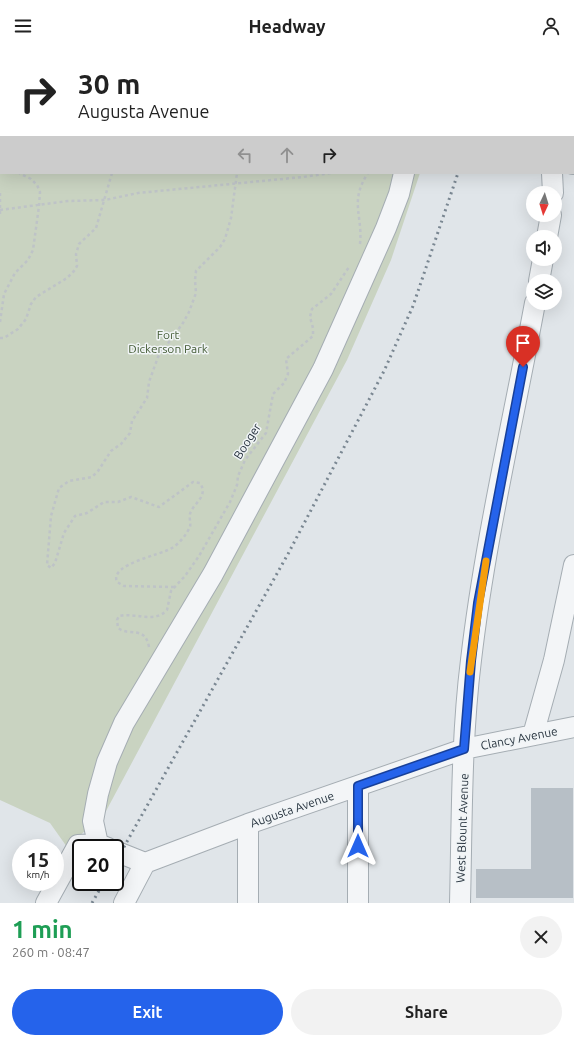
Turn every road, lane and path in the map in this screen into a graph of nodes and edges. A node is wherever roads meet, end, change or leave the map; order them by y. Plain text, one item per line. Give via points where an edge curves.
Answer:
1 (21, 174) edge
2 (112, 174) edge
3 (237, 174) edge
4 (322, 174) edge
5 (367, 174) edge
6 (404, 174) edge
7 (552, 174) edge
8 (236, 184) junction
9 (553, 186) edge
10 (0, 193) edge
11 (105, 200) junction
12 (40, 206) junction
13 (0, 210) edge
14 (0, 214) edge
15 (359, 251) dead end
16 (353, 263) dead end
17 (534, 310) edge
18 (0, 322) edge
19 (0, 338) edge
20 (574, 565) edge
21 (174, 587) junction
22 (155, 672) junction
23 (574, 727) edge
24 (533, 735) junction
25 (464, 749) junction
26 (358, 786) junction
27 (248, 824) junction
28 (102, 839) edge
29 (124, 855) edge
30 (72, 858) edge
31 (145, 863) junction
32 (131, 897) edge
33 (46, 903) edge
34 (248, 903) edge
35 (358, 903) edge
36 (460, 903) edge

1 - 12 path via 37,184
2 - 11 path
3 - 8 path
4 - 8 path
5 - 15 path via 358,197
6 - 22 street via 386,228 323,369 213,574
7 - 9 street
8 - 11 path via 126,195
8 - 21 path via 232,218 225,239 196,271 196,293 189,312 158,357 149,382 147,398 132,421 130,433 121,444 110,451 92,477 69,481 59,488 51,516 47,565 51,568 55,563 64,533 74,516 87,513 104,502 118,502 131,498 159,507 193,482 200,483 203,489 201,498 189,517 190,527 180,541 151,558 133,562 116,575 117,582 124,586
10 - 13 path
11 - 12 path via 68,201
11 - 19 path via 96,228 79,244 74,272 36,297 26,319 18,329
12 - 13 path
12 - 18 path via 33,250 28,260 15,273 4,294
13 - 14 path
16 - 21 path, Booger via 332,294 312,309 310,317 313,336 286,359 288,374 284,383 273,394 266,433 245,460 230,502 199,556 186,576
17 - 25 street, West Blount Avenue via 478,603
20 - 24 street via 554,660
21 - 22 path, Booger via 165,612 151,617 119,616 116,622 121,630 138,632 148,640
22 - 28 street via 124,723 107,762 93,821
23 - 24 street, Clancy Avenue
24 - 25 street, Clancy Avenue
25 - 26 street, Augusta Avenue
25 - 36 street, West Blount Avenue
26 - 27 street, Augusta Avenue
26 - 35 street
27 - 31 street, Augusta Avenue
27 - 34 street
29 - 31 street
30 - 33 street
31 - 32 street

